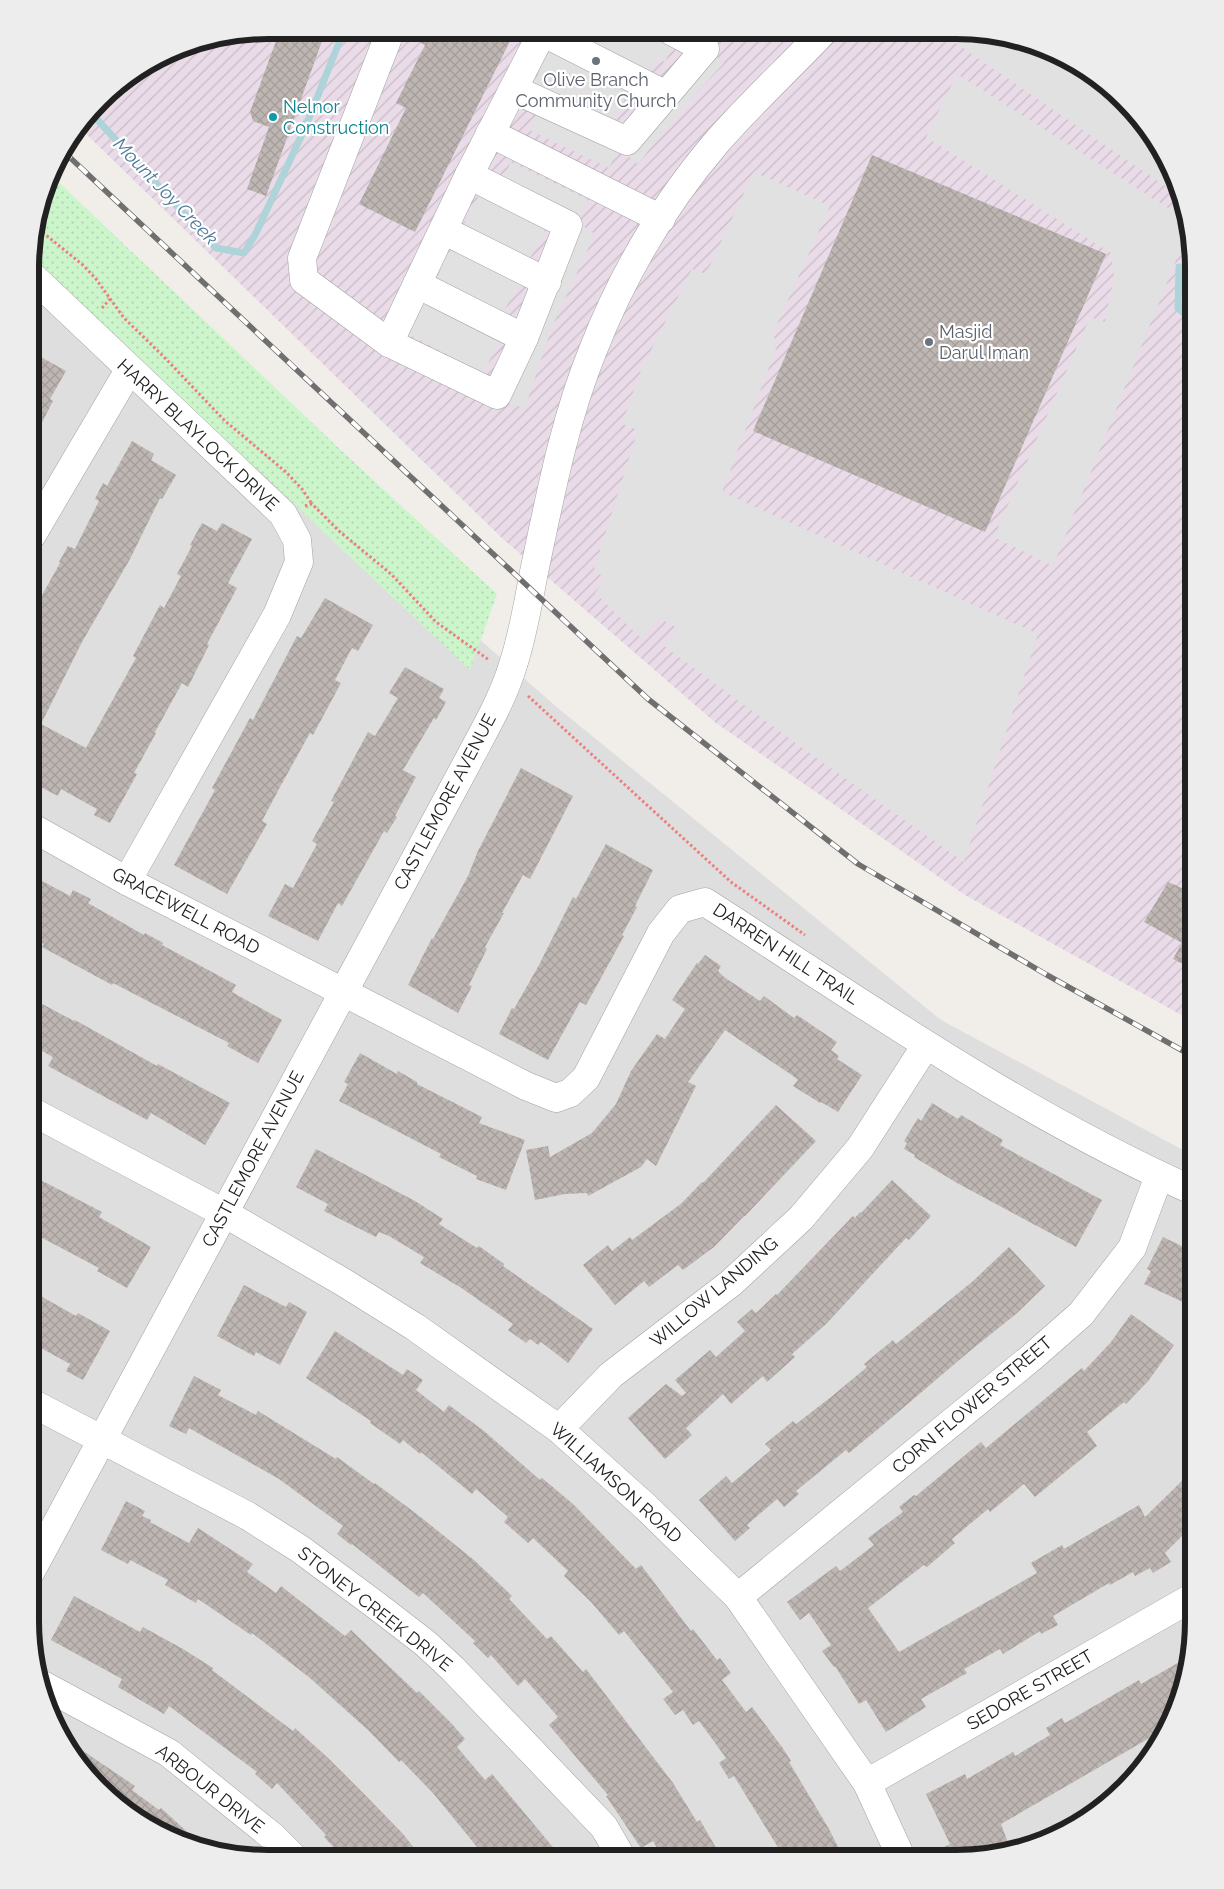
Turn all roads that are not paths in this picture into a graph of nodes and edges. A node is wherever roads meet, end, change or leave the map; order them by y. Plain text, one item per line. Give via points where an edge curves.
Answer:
1 (387, 39) edge
2 (538, 39) edge
3 (556, 39) edge
4 (686, 39) edge
5 (815, 39) edge
6 (513, 89) junction
7 (666, 95) junction
8 (490, 133) junction
9 (469, 175) junction
10 (661, 219) junction
11 (443, 230) junction
12 (547, 282) junction
13 (39, 283) edge
14 (417, 284) junction
15 (524, 338) junction
16 (389, 343) junction
17 (129, 370) junction
18 (39, 523) edge
19 (39, 832) edge
20 (127, 881) junction
21 (343, 993) junction
22 (926, 1045) junction
23 (39, 1115) edge
24 (1159, 1176) junction
25 (1185, 1188) edge
26 (224, 1213) junction
27 (39, 1407) edge
28 (559, 1429) junction
29 (102, 1440) junction
30 (39, 1556) edge
31 (738, 1597) junction
32 (1185, 1602) edge
33 (49, 1688) edge
34 (867, 1783) junction
35 (286, 1850) edge
36 (617, 1850) edge
37 (898, 1850) edge

1 - 16 street via 302,258 304,280
2 - 6 street
3 - 7 street
4 - 7 street via 705,49
5 - 10 street, CASTLEMORE AVENUE via 715,145
6 - 7 street via 627,141
6 - 8 street
8 - 9 street
8 - 10 street
9 - 11 street
9 - 12 street via 568,225
10 - 21 street, CASTLEMORE AVENUE via 634,262 592,351 560,455 524,627 508,678 467,763
11 - 12 street
11 - 14 street
12 - 15 street
13 - 17 street, HARRY BLAYLOCK DRIVE
14 - 15 street
14 - 16 street
15 - 16 street via 497,395
17 - 18 street
17 - 20 street, HARRY BLAYLOCK DRIVE via 282,514 297,540 299,562 277,615
19 - 20 street, GRACEWELL ROAD
20 - 21 street, GRACEWELL ROAD
21 - 22 street, DARREN HILL TRAIL via 386,1012 526,1086 556,1098 570,1093 586,1078 661,933 680,909 705,902
21 - 26 street, CASTLEMORE AVENUE
22 - 24 street, DARREN HILL TRAIL via 1048,1117
22 - 28 street, WILLOW LANDING via 860,1148 801,1218 731,1282 611,1374
23 - 26 street, WILLIAMSON ROAD
24 - 25 street, DARREN HILL TRAIL
24 - 31 street, CORN FLOWER STREET via 1132,1248 1081,1314
26 - 28 street, WILLIAMSON ROAD via 415,1327
26 - 29 street, CASTLEMORE AVENUE
27 - 29 street, STONEY CREEK DRIVE
28 - 31 street, WILLIAMSON ROAD via 647,1508
29 - 30 street, CASTLEMORE AVENUE
29 - 36 street, STONEY CREEK DRIVE via 248,1516 300,1549 425,1644 453,1669 604,1827
31 - 34 street, WILLIAMSON ROAD
32 - 34 street, SEDORE STREET
33 - 35 street, ARBOUR DRIVE via 170,1753
34 - 37 street, WILLIAMSON ROAD

